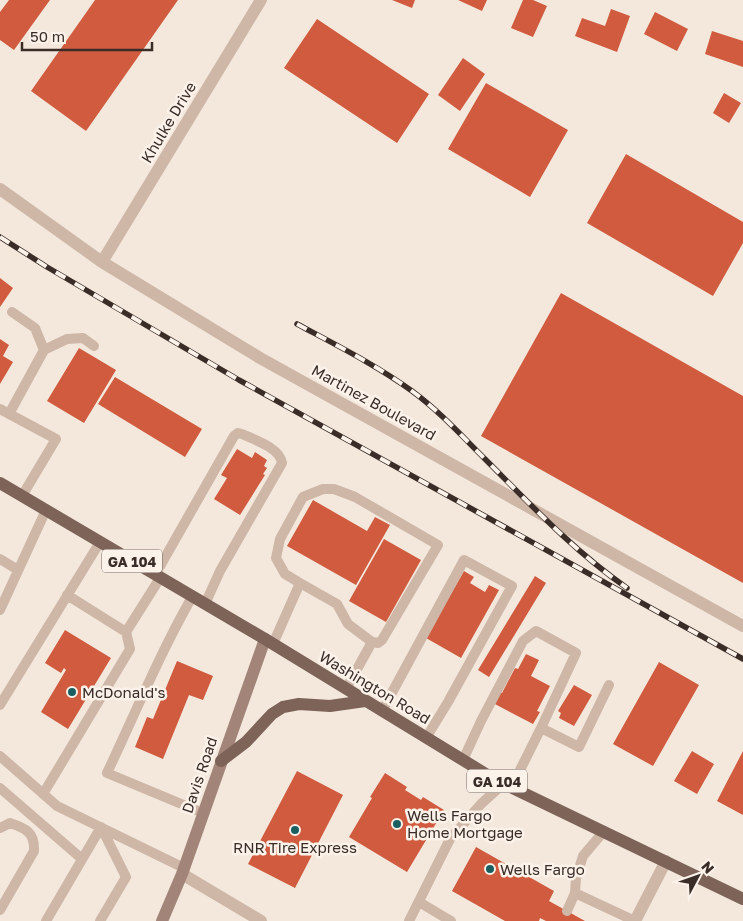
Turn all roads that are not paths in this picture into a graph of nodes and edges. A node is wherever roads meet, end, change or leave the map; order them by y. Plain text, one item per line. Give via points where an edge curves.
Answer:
1 (262, 0) edge
2 (0, 189) edge
3 (102, 262) junction
4 (12, 312) dead end
5 (94, 346) dead end
6 (44, 350) junction
7 (5, 411) edge
8 (0, 483) edge
9 (22, 496) junction
10 (46, 510) junction
11 (100, 542) junction
12 (0, 559) edge
13 (18, 570) junction
14 (157, 576) junction
15 (300, 583) junction
16 (67, 595) junction
17 (192, 597) junction
18 (205, 604) junction
19 (0, 610) edge
20 (743, 626) edge
21 (126, 632) junction
22 (269, 642) junction
23 (372, 642) junction
24 (609, 685) dead end
25 (346, 689) junction
26 (365, 701) junction
27 (0, 705) edge
28 (382, 711) junction
29 (541, 728) junction
30 (426, 738) junction
31 (0, 756) edge
32 (463, 760) junction
33 (222, 761) junction
34 (507, 786) junction
35 (0, 788) edge
36 (43, 794) junction
37 (203, 813) junction
38 (101, 827) junction
39 (0, 828) edge
40 (604, 832) junction
41 (82, 859) junction
42 (666, 861) junction
43 (183, 871) junction
44 (575, 892) junction
45 (743, 899) edge
46 (419, 902) junction
47 (0, 910) edge
48 (567, 911) dead end
49 (46, 921) edge
50 (100, 921) edge
51 (162, 921) edge
52 (261, 921) edge
53 (409, 921) edge
54 (451, 921) edge
55 (635, 921) edge

1 - 3 street, Khulke Drive
2 - 3 street, Martinez Boulevard
3 - 20 street, Martinez Boulevard via 260,358
4 - 6 lane via 35,328
5 - 6 lane via 84,338 67,339
6 - 7 lane
7 - 9 lane via 56,439
8 - 9 main road, Washington Road / GA 104
9 - 10 main road, Washington Road / GA 104
10 - 11 main road, Washington Road / GA 104
10 - 13 lane
11 - 14 main road, Washington Road / GA 104
11 - 16 lane
12 - 13 lane
13 - 19 lane
14 - 17 main road, Washington Road / GA 104
14 - 18 lane via 234,436 242,434 277,452 282,463 220,571
14 - 21 lane
15 - 22 lane
15 - 23 lane via 337,604 348,624
15 - 23 lane via 280,567 276,558 280,538 303,497 323,489 334,489 355,497 438,545 382,640
16 - 21 lane
16 - 27 lane
17 - 18 main road, Washington Road / GA 104
17 - 37 lane via 170,634 107,773
18 - 22 main road, Washington Road / GA 104
21 - 36 lane via 130,649
22 - 25 main road, Washington Road / GA 104
22 - 33 main road, Davis Road
23 - 25 lane
24 - 29 lane via 579,747
25 - 26 main road, Washington Road / GA 104
26 - 28 main road, Washington Road / GA 104
26 - 33 main road via 283,707
28 - 30 main road, Washington Road / GA 104
28 - 30 lane via 464,560 512,586
29 - 32 lane via 576,653 536,631 523,641
29 - 34 lane
30 - 32 main road, Washington Road / GA 104
31 - 36 lane
32 - 34 main road, Washington Road / GA 104
33 - 37 main road, Davis Road
34 - 40 main road, Washington Road / GA 104
34 - 46 lane via 482,804 450,839
35 - 41 lane
36 - 38 lane via 57,806
37 - 43 main road, Davis Road
38 - 41 lane
38 - 43 lane
38 - 50 lane via 126,877
39 - 47 lane via 10,823 28,831 34,842 34,851
40 - 42 main road, Washington Road / GA 104
40 - 44 lane via 583,856
41 - 49 lane
42 - 45 main road, Washington Road / GA 104
42 - 55 street
43 - 51 main road, Davis Road
43 - 52 street
44 - 48 lane
44 - 55 lane
46 - 53 lane
46 - 54 lane

